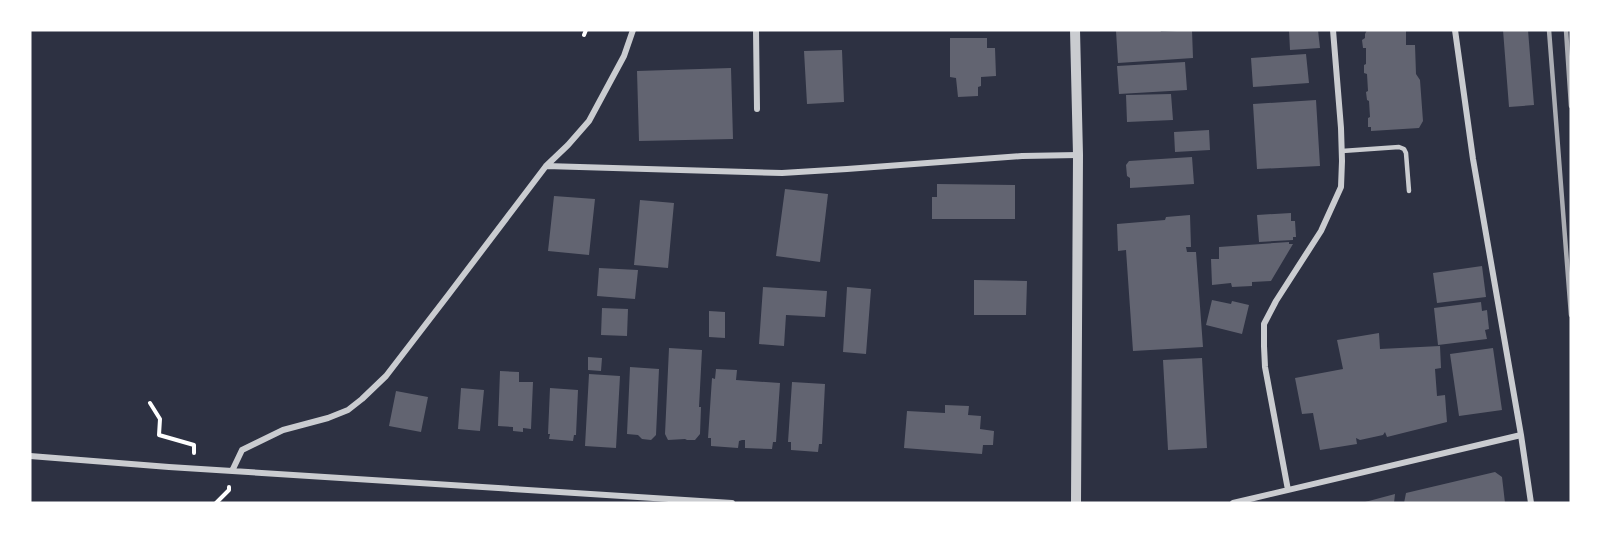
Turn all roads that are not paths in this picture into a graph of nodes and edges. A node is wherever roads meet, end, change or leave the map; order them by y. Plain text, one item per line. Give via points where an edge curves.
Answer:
1 (633, 30) edge
2 (756, 30) edge
3 (1075, 30) edge
4 (1333, 30) edge
5 (1455, 30) edge
6 (757, 109) dead end
7 (1342, 151) junction
8 (1078, 155) junction
9 (546, 166) junction
10 (1409, 191) dead end
11 (1521, 435) junction
12 (30, 456) edge
13 (232, 471) junction
14 (1288, 490) junction
15 (732, 503) edge
16 (1076, 503) edge
17 (1233, 503) edge
18 (1531, 503) edge

1 - 9 street via 624,56 589,121
2 - 6 street
3 - 8 street
4 - 7 street
5 - 11 street
7 - 10 lane via 1404,149
7 - 14 street via 1341,187 1321,231 1264,324 1265,367
8 - 9 street via 782,173
8 - 16 street
9 - 13 street via 386,375 362,399 348,410 283,430 242,450
11 - 14 street
11 - 18 street
12 - 13 street
13 - 15 street
14 - 17 street

